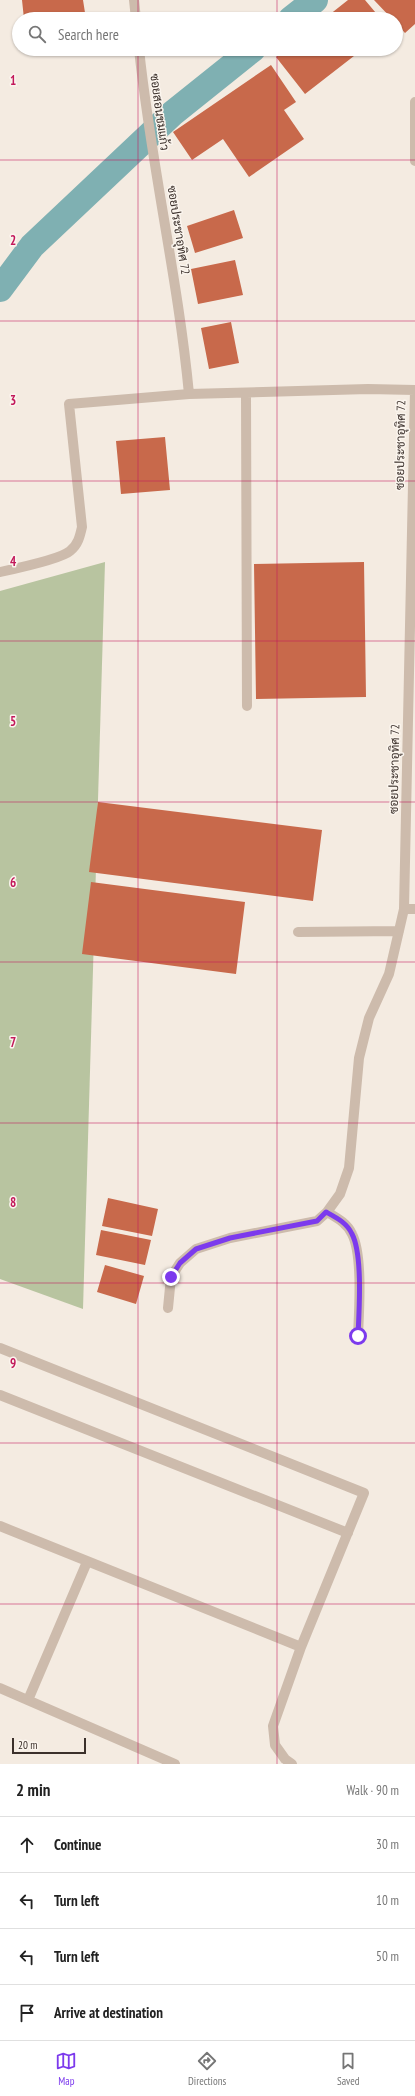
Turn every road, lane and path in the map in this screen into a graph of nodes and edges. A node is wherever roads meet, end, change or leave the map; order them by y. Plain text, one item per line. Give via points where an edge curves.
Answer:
1 (134, 0) edge
2 (135, 12) edge
3 (140, 56) edge
4 (415, 102) edge
5 (415, 161) edge
6 (158, 178) joint
7 (415, 384) edge
8 (415, 390) edge
9 (246, 393) junction
10 (190, 394) junction
11 (0, 572) edge
12 (247, 706) dead end
13 (404, 909) junction
14 (415, 909) edge
15 (399, 931) junction
16 (298, 932) dead end
17 (326, 1212) junction
18 (168, 1308) dead end
19 (358, 1336) dead end
20 (0, 1348) edge
21 (0, 1395) edge
22 (0, 1526) edge
23 (348, 1534) junction
24 (87, 1562) junction
25 (301, 1648) junction
26 (0, 1688) edge
27 (28, 1700) junction
28 (175, 1764) edge
29 (292, 1764) edge

1 - 2 street
3 - 6 street, ซอยสอนชมแก้ว via 144,99
4 - 5 street
6 - 10 street, ซอยประชาอุทิศ 72
7 - 8 street
8 - 9 street, ซอยประชาอุทิศ 72
8 - 13 street, ซอยประชาอุทิศ 72
9 - 10 street, ซอยประชาอุทิศ 72
9 - 12 street
10 - 11 street via 70,404 82,527 79,541 69,552
13 - 14 street
13 - 15 street, ซอยประชาอุทิศ 72
15 - 16 street
15 - 17 street, ซอยประชาอุทิศ 72 via 389,974 369,1018 359,1058 349,1168 340,1194
17 - 18 street, ซอยประชาอุทิศ 72 via 317,1221 230,1238 196,1249 180,1263 171,1277
17 - 19 street via 343,1221 352,1234 357,1255 360,1298
20 - 23 street via 364,1492
21 - 23 street
22 - 24 street
23 - 25 street
24 - 25 street
24 - 27 street
25 - 29 street via 273,1726 275,1745
26 - 27 street
27 - 28 street

